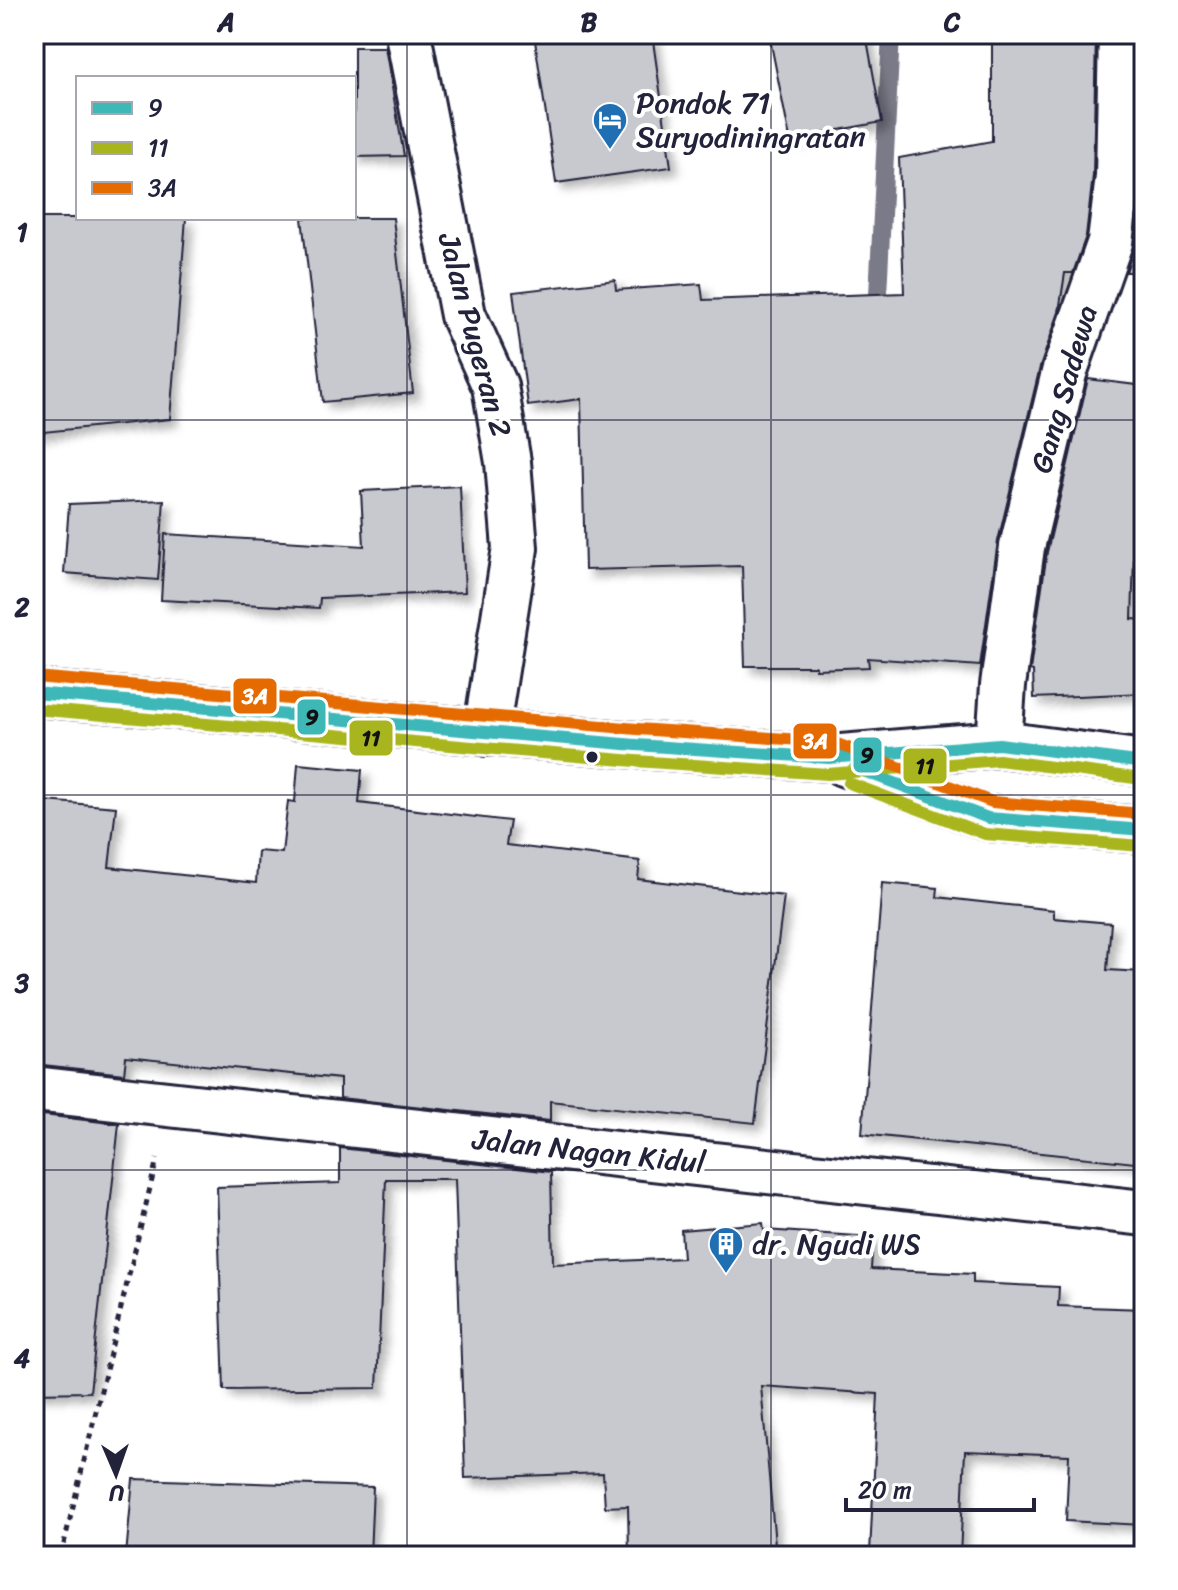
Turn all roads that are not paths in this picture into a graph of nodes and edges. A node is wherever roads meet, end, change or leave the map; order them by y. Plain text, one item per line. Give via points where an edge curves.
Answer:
1 (408, 34) edge
2 (1121, 34) edge
3 (1131, 177) edge
4 (34, 693) edge
5 (486, 733) junction
6 (999, 744) junction
7 (829, 758) junction
8 (1144, 763) edge
9 (1144, 830) edge
10 (34, 1089) edge
11 (1144, 1213) edge

1 - 5 street, Jalan Pugeran 2 via 463,315 495,386 508,462 515,548
2 - 3 street, Gang Sadewa
3 - 6 street, Gang Sadewa via 1064,373 1022,547
4 - 5 street
5 - 7 street
6 - 7 street
6 - 8 street
7 - 9 street via 988,818
10 - 11 street, Jalan Nagan Kidul

